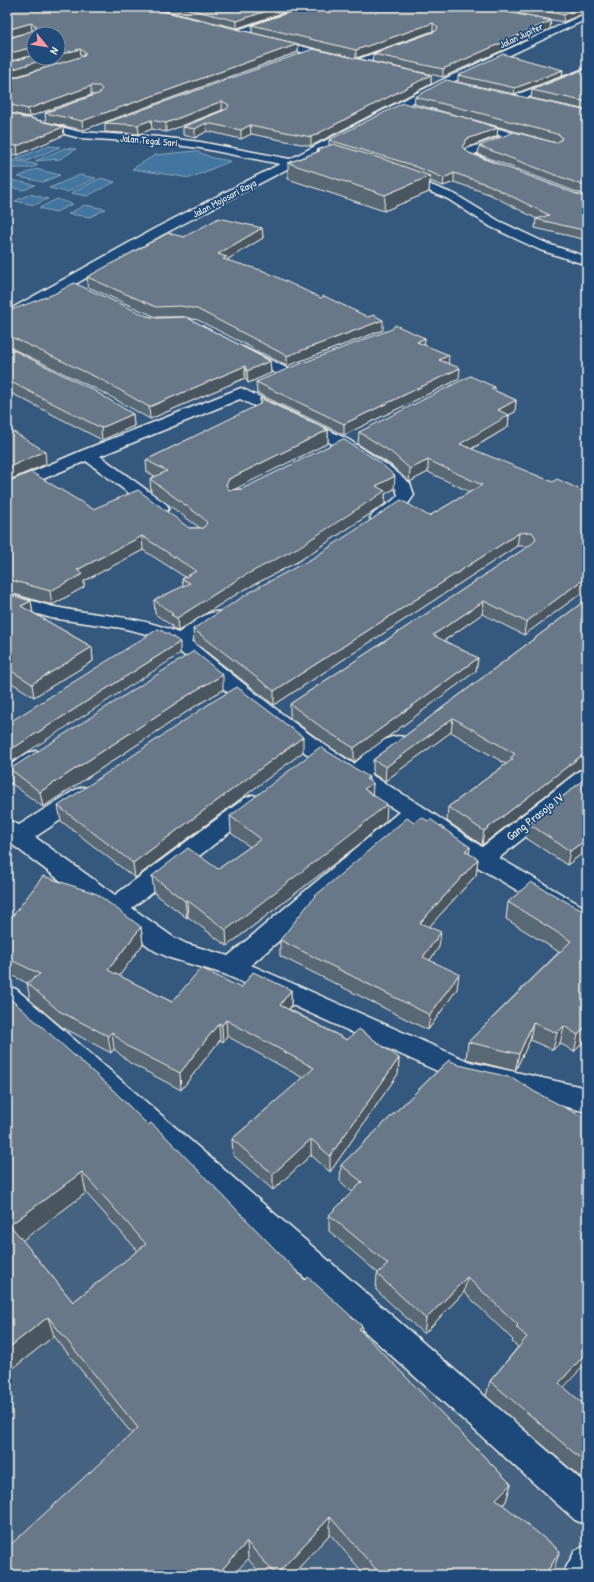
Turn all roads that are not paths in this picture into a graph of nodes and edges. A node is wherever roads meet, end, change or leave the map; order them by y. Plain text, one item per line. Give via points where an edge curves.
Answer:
1 (313, 7) edge
2 (587, 16) edge
3 (550, 24) edge
4 (564, 27) junction
5 (405, 45) edge
6 (312, 52) junction
7 (297, 57) edge
8 (349, 61) junction
9 (371, 66) edge
10 (587, 71) edge
11 (429, 79) edge
12 (443, 83) junction
13 (458, 86) edge
14 (537, 103) edge
15 (402, 106) junction
16 (417, 109) edge
17 (7, 116) edge
18 (44, 117) edge
19 (460, 120) edge
20 (30, 122) junction
21 (102, 127) dead end
22 (13, 128) edge
23 (181, 131) dead end
24 (80, 135) junction
25 (159, 140) junction
26 (316, 150) junction
27 (329, 154) edge
28 (292, 163) junction
29 (502, 169) edge
30 (387, 171) edge
31 (587, 261) edge
32 (66, 284) junction
33 (80, 290) edge
34 (7, 317) edge
35 (233, 345) edge
36 (300, 368) edge
37 (286, 373) junction
38 (241, 393) junction
39 (350, 440) junction
40 (323, 453) edge
41 (87, 454) junction
42 (7, 489) edge
43 (173, 518) edge
44 (368, 526) edge
45 (7, 599) edge
46 (229, 609) edge
47 (158, 631) junction
48 (179, 641) junction
49 (138, 643) edge
50 (239, 691) junction
51 (218, 703) edge
52 (412, 732) edge
53 (51, 749) edge
54 (319, 752) junction
55 (301, 767) edge
56 (355, 774) junction
57 (587, 776) edge
58 (7, 777) edge
59 (101, 783) edge
60 (270, 790) edge
61 (414, 811) junction
62 (12, 833) edge
63 (482, 859) junction
64 (115, 908) junction
65 (587, 920) edge
66 (232, 967) junction
67 (7, 996) edge
68 (587, 1100) edge
69 (587, 1508) edge
70 (587, 1563) edge
71 (580, 1575) edge

1 - 6 street via 235,32
2 - 4 street, Jalan Jupiter
3 - 4 street
4 - 12 street, Jalan Jupiter
5 - 8 street
6 - 7 street
6 - 8 street
8 - 9 street
10 - 14 street via 513,97
11 - 12 street
12 - 13 street
12 - 15 street, Jalan Mojosari Raya
15 - 16 street
15 - 26 street, Jalan Mojosari Raya
17 - 20 street, Jalan Tegal Sari
18 - 20 street
19 - 29 street via 513,136 468,155
20 - 22 street
20 - 24 street, Jalan Tegal Sari
21 - 24 street
23 - 25 street
24 - 25 street, Jalan Tegal Sari
25 - 28 street, Jalan Tegal Sari via 200,145
26 - 27 street
26 - 28 street, Jalan Mojosari Raya
28 - 32 street, Jalan Mojosari Raya
30 - 31 street via 452,197 495,224 544,247
32 - 33 street
32 - 34 street, Jalan Mojosari Raya
35 - 37 street
36 - 37 street
37 - 38 street
38 - 39 street
38 - 41 street via 144,424
39 - 40 street
39 - 44 street via 404,486 406,495 400,504
41 - 42 street
41 - 43 street
45 - 47 street via 51,612 122,622
46 - 48 street
47 - 48 street
47 - 49 street
48 - 50 street via 186,661
50 - 51 street
50 - 54 street via 280,713
52 - 56 street
53 - 58 street
54 - 55 street
54 - 56 street
56 - 61 street
57 - 63 street, Gang Prasojo IV
59 - 62 street
60 - 64 street
61 - 63 street
61 - 66 street
62 - 64 street
63 - 65 street
64 - 66 street via 164,944
66 - 68 street via 466,1072
67 - 69 street
70 - 71 street

